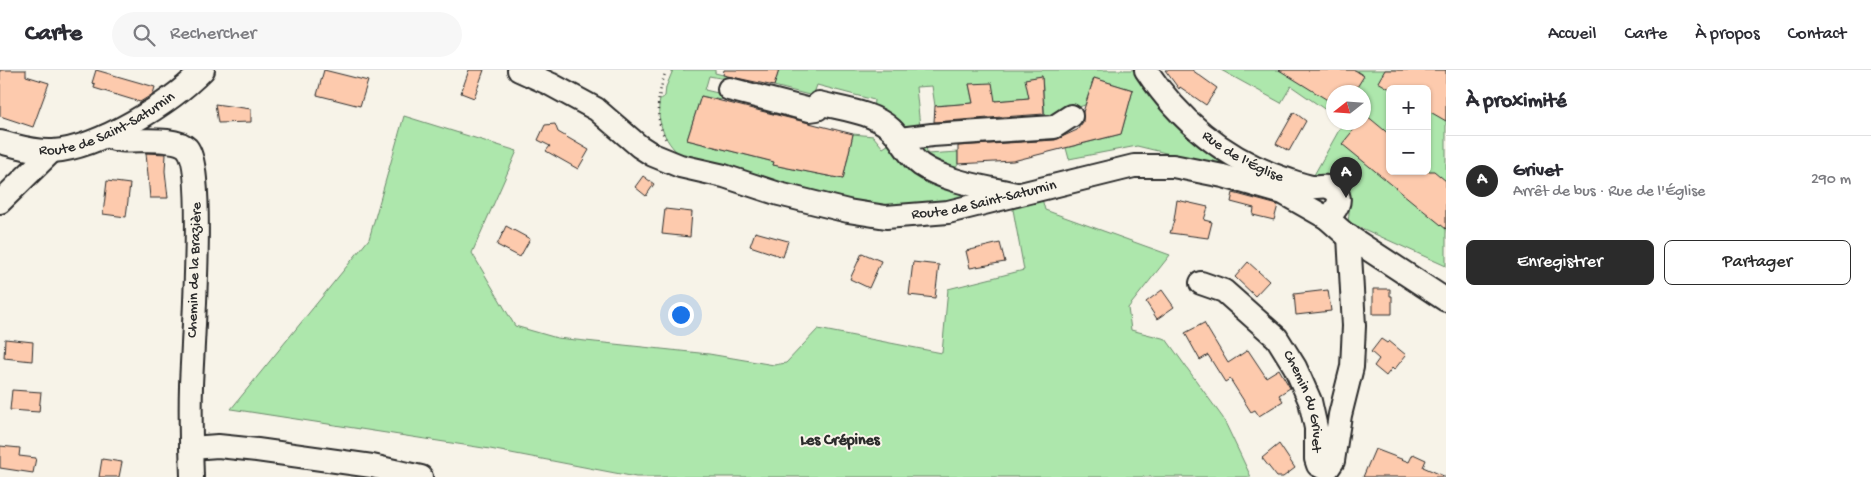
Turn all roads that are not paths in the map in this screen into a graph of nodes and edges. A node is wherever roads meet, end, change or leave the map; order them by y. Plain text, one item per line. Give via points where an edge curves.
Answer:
1 (519, 70) edge
2 (1146, 70) edge
3 (201, 71) edge
4 (728, 89) dead end
5 (1071, 116) dead end
6 (106, 136) junction
7 (900, 139) junction
8 (0, 142) edge
9 (52, 152) junction
10 (1020, 195) junction
11 (0, 202) edge
12 (1327, 218) junction
13 (1349, 236) junction
14 (1201, 283) dead end
15 (1446, 300) edge
16 (191, 448) junction
17 (192, 477) edge
18 (421, 477) edge

1 - 10 street, Route de Saint-Saturnin via 596,109 653,155 680,166 779,194 886,217 948,212
2 - 12 street, Rue de l'Église via 1181,115 1201,133 1247,163 1292,181 1314,187 1327,186 1336,192 1339,201 1335,212
3 - 6 street, Route de Saint-Saturnin via 191,83 159,107
4 - 7 street via 810,110 817,109 819,104 869,116 884,124
5 - 7 street via 1054,127
6 - 9 street, Route de Saint-Saturnin via 77,148
6 - 16 street, Chemin de la Brazière via 118,140 182,144 192,160 198,210
7 - 10 street via 920,164 949,178
8 - 9 street, Route de Saint-Saturnin
9 - 11 street
10 - 12 street, Route de Saint-Saturnin via 1134,166 1174,166 1283,193
12 - 13 street, Route de Saint-Saturnin
13 - 14 street, Chemin du Grivet via 1354,326 1352,367 1333,461 1326,470 1318,465 1316,459 1316,428 1310,401 1295,367 1276,338 1224,291
13 - 15 street, Route de Saint-Saturnin
16 - 17 street, Chemin de la Brazière
16 - 18 street via 218,446 257,450 372,466

